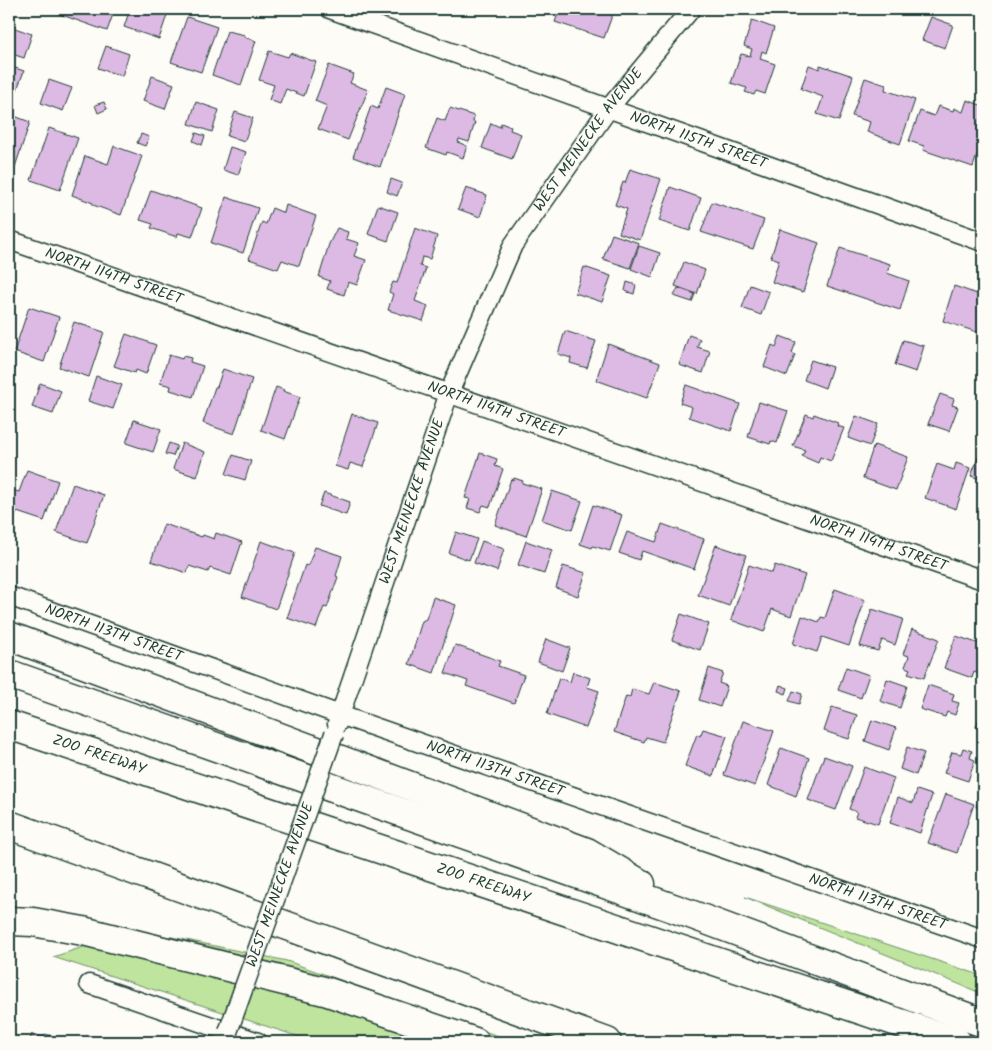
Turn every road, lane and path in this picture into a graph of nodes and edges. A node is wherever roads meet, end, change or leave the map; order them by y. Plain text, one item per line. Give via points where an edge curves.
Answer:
1 (330, 9) edge
2 (691, 9) edge
3 (608, 108) junction
4 (9, 240) edge
5 (983, 242) edge
6 (449, 393) junction
7 (983, 580) edge
8 (9, 596) edge
9 (9, 636) edge
10 (9, 674) edge
11 (340, 715) junction
12 (9, 725) edge
13 (9, 825) edge
14 (690, 914) junction
15 (9, 921) edge
16 (983, 939) edge
17 (89, 984) dead end
18 (983, 1023) edge
19 (226, 1037) edge
20 (258, 1042) edge
21 (475, 1042) edge
22 (607, 1042) edge
23 (957, 1042) edge

1 - 3 street, NORTH 115TH STREET
2 - 3 street, WEST MEINECKE AVENUE
3 - 5 street, NORTH 115TH STREET
3 - 6 street, WEST MEINECKE AVENUE via 512,245
4 - 6 street, NORTH 114TH STREET
6 - 7 street, NORTH 114TH STREET
6 - 11 street, WEST MEINECKE AVENUE
8 - 11 street, NORTH 113TH STREET
9 - 14 highway via 587,852
10 - 14 highway
11 - 16 street, NORTH 113TH STREET
11 - 19 street, WEST MEINECKE AVENUE, bridge
12 - 23 highway, ZOO FREEWAY
13 - 22 highway
14 - 18 highway
15 - 21 highway via 83,931 328,992
17 - 19 street
19 - 20 street

